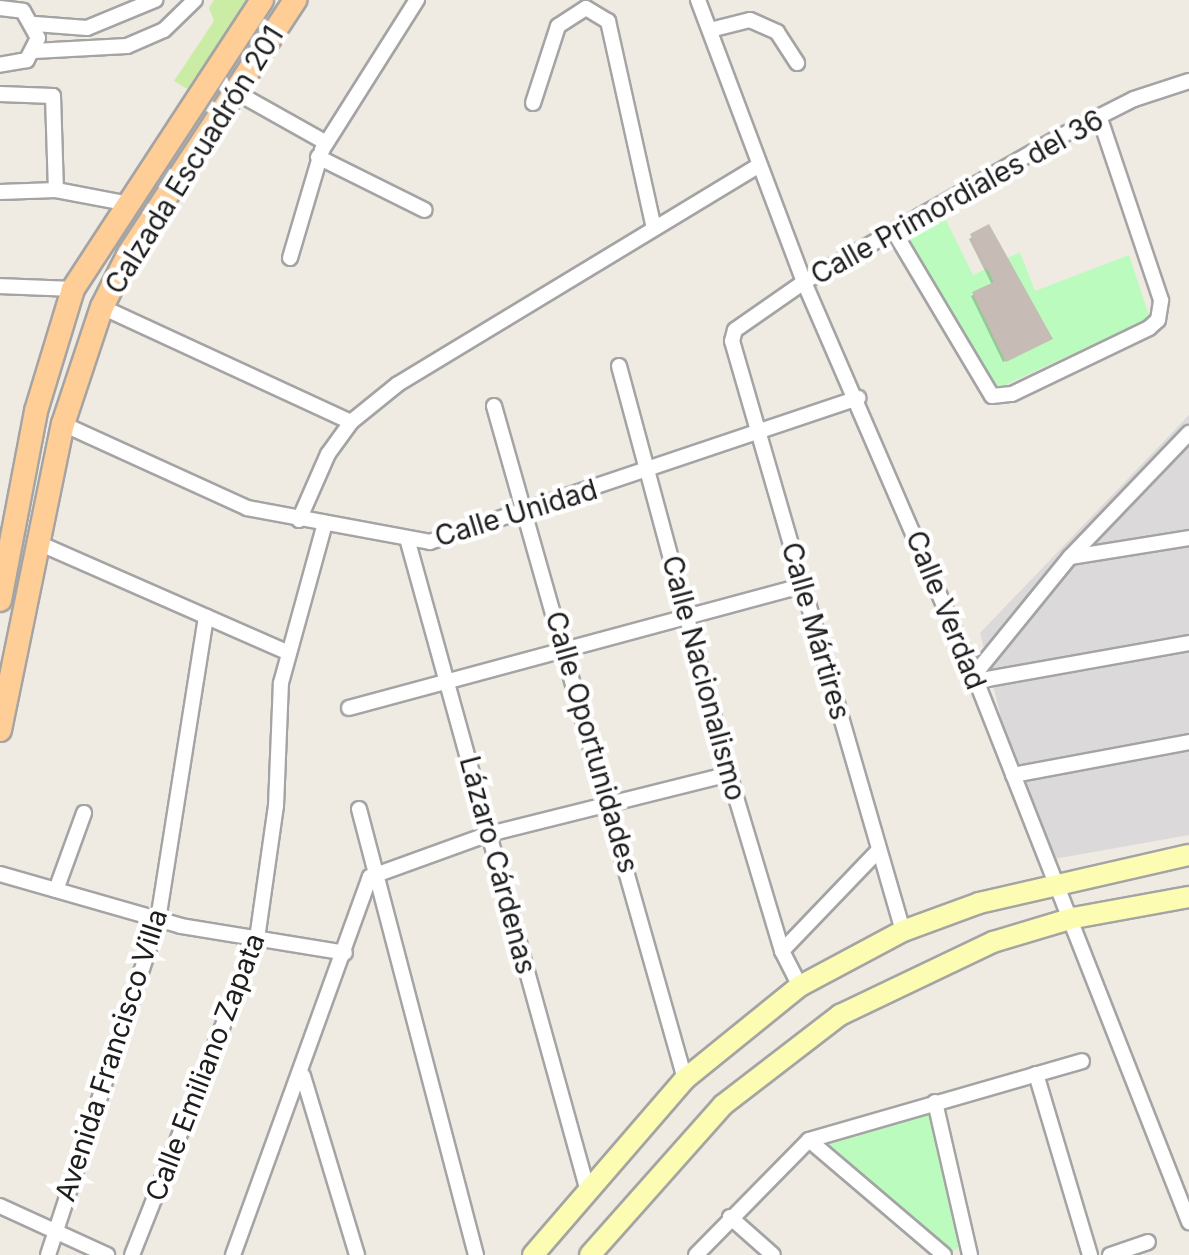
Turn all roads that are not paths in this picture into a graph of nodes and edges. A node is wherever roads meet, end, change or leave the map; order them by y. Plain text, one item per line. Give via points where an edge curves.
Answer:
1 (156, 0) edge
2 (194, 0) edge
3 (262, 0) edge
4 (295, 0) edge
5 (418, 0) edge
6 (698, 0) edge
7 (585, 4) edge
8 (5, 5) edge
9 (35, 24) junction
10 (171, 24) junction
11 (710, 30) junction
12 (34, 51) junction
13 (222, 61) junction
14 (796, 63) dead end
15 (0, 64) edge
16 (1189, 81) edge
17 (238, 84) junction
18 (0, 94) edge
19 (532, 102) dead end
20 (1099, 116) junction
21 (325, 142) junction
22 (318, 157) junction
23 (758, 166) junction
24 (56, 190) junction
25 (0, 192) edge
26 (124, 202) junction
27 (425, 210) dead end
28 (654, 228) junction
29 (896, 235) junction
30 (290, 258) dead end
31 (804, 282) junction
32 (0, 286) edge
33 (74, 289) junction
34 (102, 306) junction
35 (735, 330) joint
36 (619, 366) dead end
37 (858, 398) junction
38 (494, 406) dead end
39 (351, 422) junction
40 (62, 424) junction
41 (1189, 433) edge
42 (760, 434) junction
43 (648, 471) junction
44 (526, 513) junction
45 (299, 520) junction
46 (325, 523) junction
47 (1189, 538) edge
48 (36, 542) junction
49 (408, 542) junction
50 (1070, 557) junction
51 (804, 584) junction
52 (0, 600) edge
53 (206, 616) junction
54 (687, 616) junction
55 (1189, 643) edge
56 (566, 649) junction
57 (287, 652) junction
58 (975, 678) junction
59 (447, 682) junction
60 (349, 708) dead end
61 (0, 730) edge
62 (1189, 742) edge
63 (729, 774) junction
64 (1013, 775) junction
65 (610, 802) junction
66 (359, 809) dead end
67 (84, 813) dead end
68 (489, 834) junction
69 (878, 851) junction
70 (1189, 854) edge
71 (376, 872) junction
72 (0, 874) edge
73 (1058, 882) junction
74 (56, 890) junction
75 (1189, 897) edge
76 (1073, 918) junction
77 (158, 920) junction
78 (902, 931) junction
79 (257, 939) junction
80 (782, 951) junction
81 (345, 953) junction
82 (800, 986) junction
83 (1082, 1061) dead end
84 (1036, 1074) junction
85 (302, 1075) junction
86 (686, 1079) junction
87 (935, 1102) junction
88 (809, 1140) junction
89 (586, 1188) junction
90 (0, 1206) edge
91 (730, 1217) junction
92 (1189, 1222) edge
93 (55, 1230) junction
94 (1148, 1242) dead end
95 (48, 1255) edge
96 (107, 1255) edge
97 (132, 1255) edge
98 (233, 1255) edge
99 (357, 1255) edge
100 (476, 1255) edge
101 (533, 1255) edge
102 (590, 1255) edge
103 (696, 1255) edge
104 (774, 1255) edge
105 (944, 1255) edge
106 (970, 1255) edge
107 (1090, 1255) edge
108 (1110, 1255) edge

1 - 9 street via 87,28
1 - 10 street
2 - 10 street
3 - 13 main road, Calzada Escuadrón 201
4 - 17 main road, Calzada Escuadrón 201
5 - 21 street
6 - 11 street, Calle Verdad
7 - 19 street via 558,26
7 - 28 street via 608,22
8 - 9 street
9 - 12 street
10 - 12 street via 150,38 104,50
11 - 14 street via 750,20 777,32
11 - 23 street, Calle Verdad
12 - 15 street via 16,65
13 - 17 main road
13 - 26 main road, Calzada Escuadrón 201
16 - 20 street, Calle Primordiales del 36
17 - 21 street
17 - 34 main road, Calzada Escuadrón 201
18 - 24 street via 52,96
20 - 29 street, Calle Primordiales del 36
20 - 29 street via 1161,300 1158,320 1149,328 1012,394 992,396
21 - 22 street
22 - 27 street
22 - 30 street
23 - 28 street
23 - 31 street, Calle Verdad
24 - 25 street
24 - 26 street
26 - 33 main road, Calzada Escuadrón 201
28 - 39 street via 461,342
29 - 31 street, Calle Primordiales del 36
31 - 35 street, Calle Primordiales del 36
31 - 37 street, Calle Verdad
32 - 33 street
33 - 52 main road, Calzada Escuadrón 201 via 36,411
34 - 39 street
34 - 40 main road, Calzada Escuadrón 201
35 - 42 street, Calle Mártires via 732,341
36 - 43 street, Calle Nacionalismo
37 - 42 street, Calle Unidad
37 - 58 street, Calle Verdad
38 - 44 street, Calle Oportunidades
39 - 45 street via 328,454
40 - 45 street, Calle Unidad via 247,508
40 - 48 main road, Calzada Escuadrón 201
41 - 50 street
42 - 43 street, Calle Unidad
42 - 51 street, Calle Mártires
43 - 44 street, Calle Unidad
43 - 54 street, Calle Nacionalismo
44 - 49 street, Calle Unidad via 430,542
44 - 56 street, Calle Oportunidades
45 - 46 street, Calle Unidad
46 - 49 street, Calle Unidad via 358,525
46 - 57 street, Calle Emiliano Zapata
47 - 50 street
48 - 53 street
48 - 61 main road, Calzada Escuadrón 201
49 - 59 street, Lázaro Cárdenas
50 - 58 street
51 - 54 street
51 - 69 street, Calle Mártires
53 - 57 street
53 - 77 street, Avenida Francisco Villa
54 - 56 street
54 - 63 street, Calle Nacionalismo
55 - 58 street
56 - 59 street
56 - 65 street, Calle Oportunidades
57 - 79 street, Calle Emiliano Zapata via 276,806
58 - 64 street, Calle Verdad
59 - 60 street
59 - 68 street, Lázaro Cárdenas
62 - 64 street
63 - 65 street
63 - 80 street, Calle Nacionalismo
64 - 73 street, Calle Verdad
65 - 68 street
65 - 86 street, Calle Oportunidades
66 - 71 street
67 - 74 street
68 - 71 street
68 - 89 street, Lázaro Cárdenas
69 - 78 street, Calle Mártires
69 - 80 street
70 - 73 main road
71 - 81 street via 366,883
71 - 100 street
72 - 74 street
73 - 76 street, Calle Verdad
73 - 78 main road
74 - 77 street
75 - 76 main road
76 - 92 street, Calle Verdad
76 - 102 main road via 921,972 780,1056 678,1151
77 - 79 street
77 - 93 street, Avenida Francisco Villa
78 - 82 main road
79 - 81 street
79 - 97 street, Calle Emiliano Zapata
80 - 82 street, Calle Nacionalismo
81 - 85 street
82 - 86 main road
83 - 84 street
84 - 87 street
84 - 107 street
85 - 98 street
85 - 99 street
86 - 89 main road
87 - 88 street
87 - 106 street
88 - 91 street
88 - 105 street
89 - 101 main road
90 - 93 street
91 - 103 street
91 - 104 street
93 - 95 street, Avenida Francisco Villa
93 - 96 street
94 - 108 street

